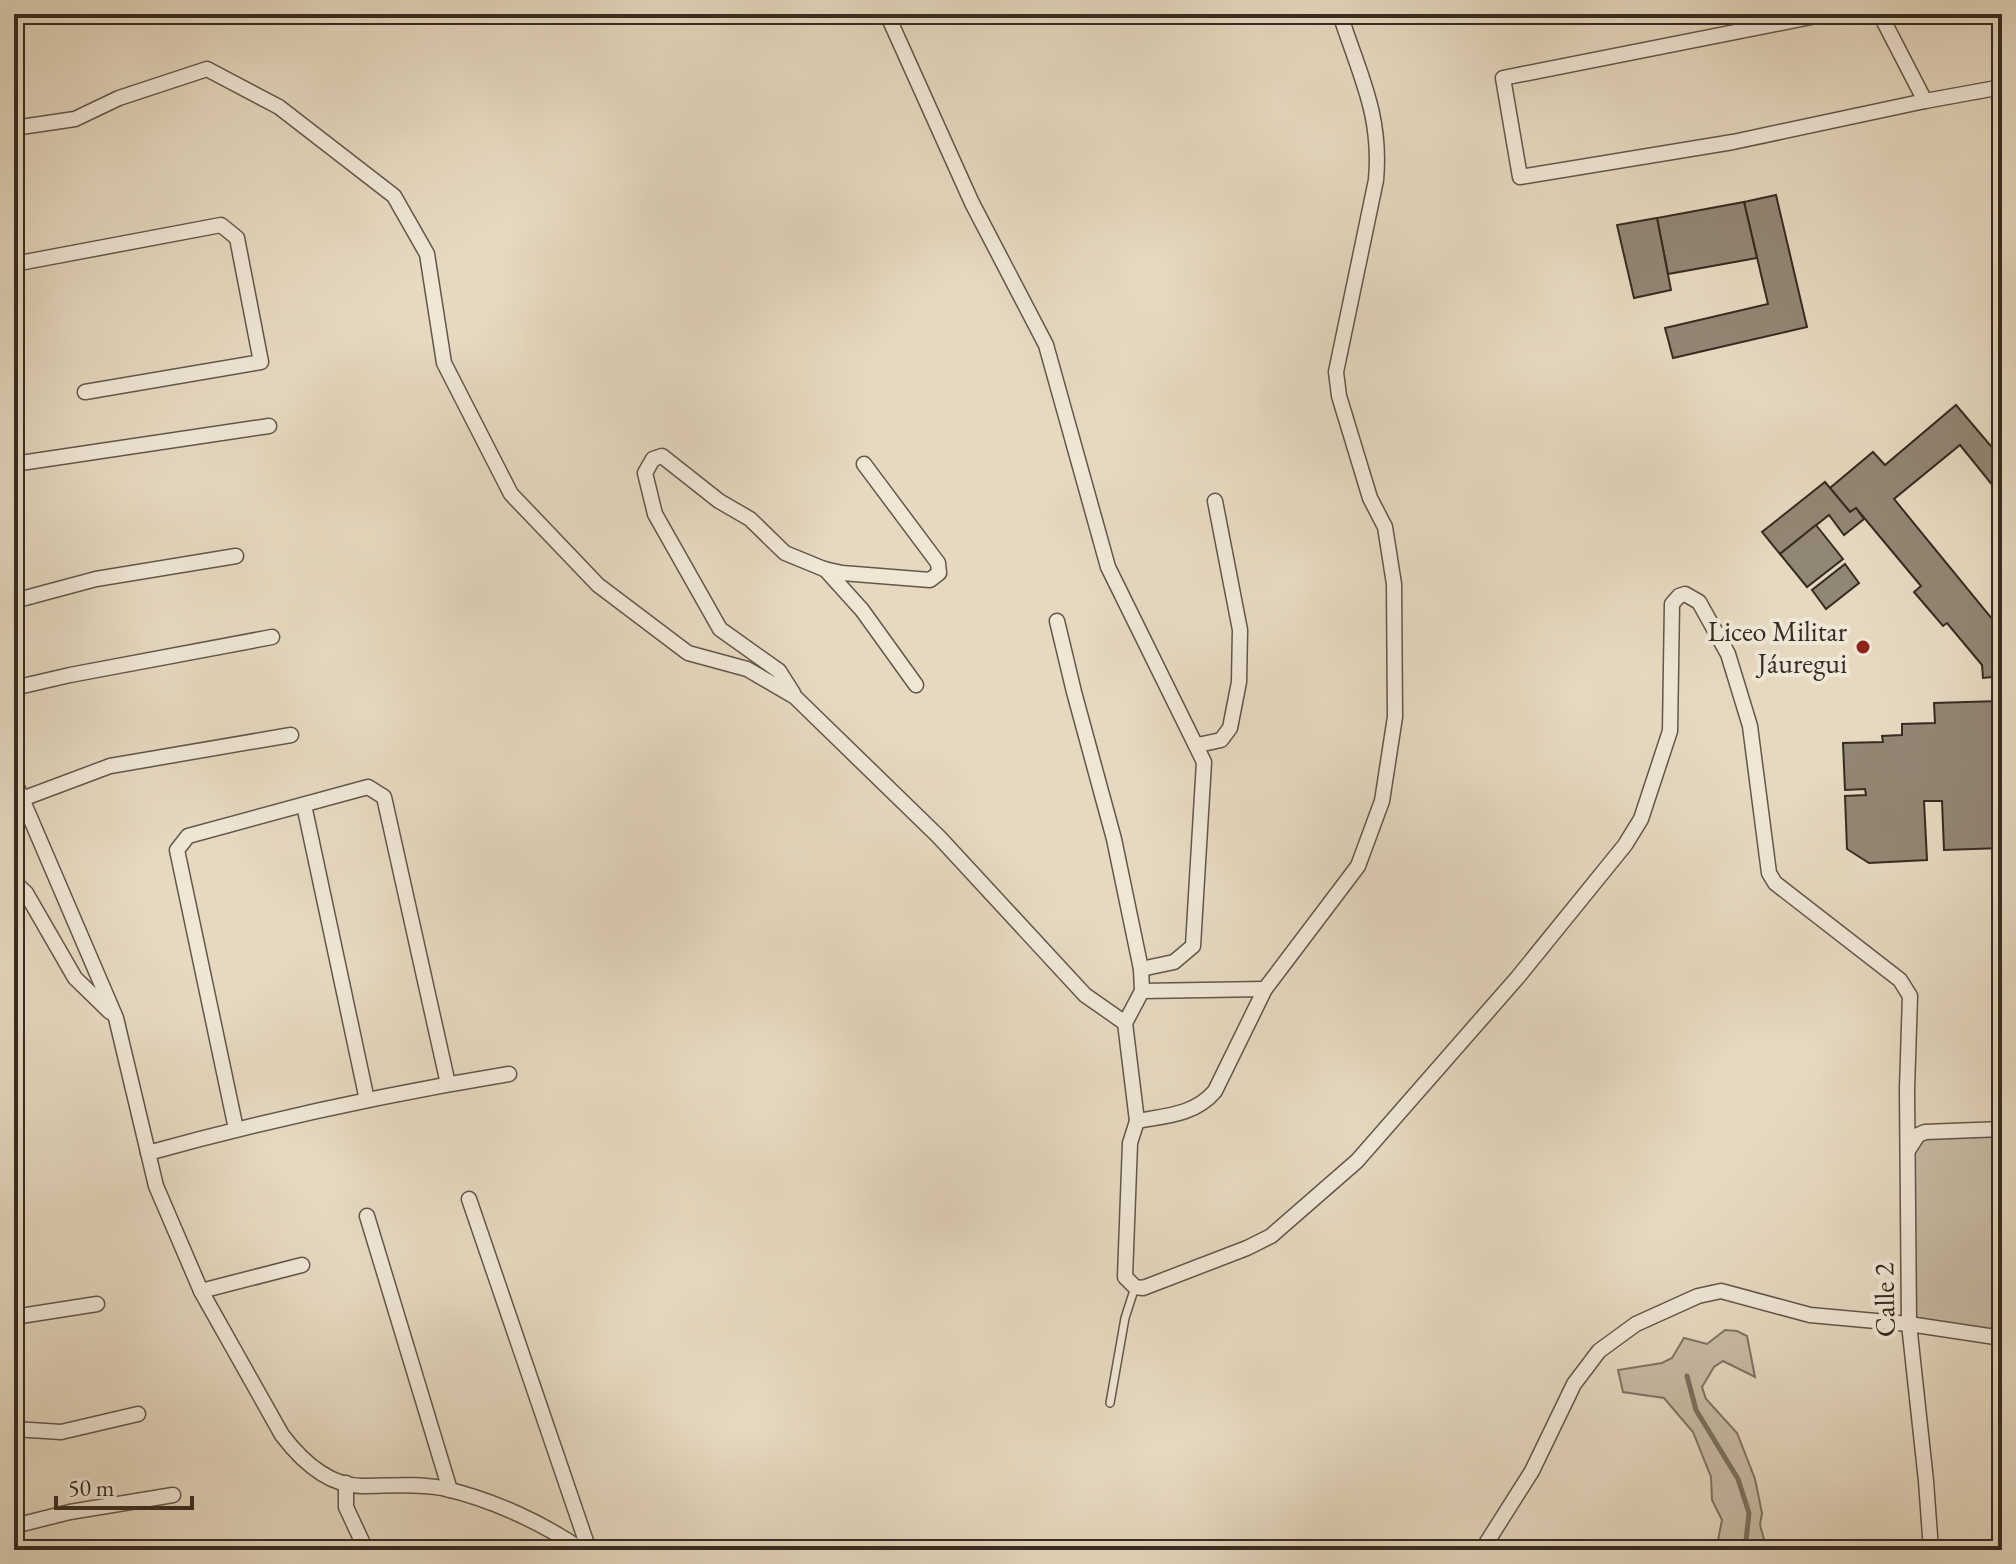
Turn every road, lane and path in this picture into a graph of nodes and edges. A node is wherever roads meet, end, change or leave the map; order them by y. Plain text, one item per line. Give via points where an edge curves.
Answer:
1 (887, 14) edge
2 (1340, 14) edge
3 (1826, 14) edge
4 (1880, 14) edge
5 (2002, 87) edge
6 (1925, 101) junction
7 (14, 128) edge
8 (14, 264) edge
9 (85, 392) dead end
10 (269, 426) dead end
11 (14, 464) edge
12 (864, 464) dead end
13 (1215, 501) dead end
14 (236, 556) dead end
15 (824, 569) junction
16 (14, 601) edge
17 (1057, 621) dead end
18 (272, 637) dead end
19 (916, 685) dead end
20 (14, 688) edge
21 (795, 697) junction
22 (291, 735) dead end
23 (1198, 745) junction
24 (14, 780) edge
25 (22, 799) junction
26 (304, 805) junction
27 (14, 882) edge
28 (1141, 969) junction
29 (1265, 989) junction
30 (1142, 991) junction
31 (116, 1018) junction
32 (1125, 1023) junction
33 (509, 1074) dead end
34 (448, 1084) junction
35 (367, 1100) junction
36 (1137, 1121) junction
37 (236, 1129) junction
38 (2002, 1129) edge
39 (1909, 1149) junction
40 (148, 1153) junction
41 (469, 1199) dead end
42 (367, 1216) dead end
43 (302, 1265) dead end
44 (1135, 1287) junction
45 (201, 1291) junction
46 (97, 1304) dead end
47 (14, 1317) edge
48 (1909, 1324) junction
49 (2002, 1338) edge
50 (1110, 1403) dead end
51 (138, 1414) dead end
52 (14, 1429) edge
53 (346, 1483) junction
54 (450, 1490) junction
55 (173, 1495) dead end
56 (14, 1526) edge
57 (366, 1550) edge
58 (582, 1550) edge
59 (589, 1550) edge
60 (1482, 1550) edge
61 (1931, 1550) edge

1 - 23 street via 972,203 1046,345 1108,567
2 - 29 street via 1370,97 1378,157 1336,372 1390,553 1395,717 1382,801 1358,866
3 - 6 street via 1503,78 1520,177 1733,142
4 - 6 street
5 - 6 street
7 - 21 street via 75,119 119,98 207,69 279,107 394,196 427,254 444,363 511,494 598,585 688,653 747,669
8 - 9 street via 221,225 237,238 261,362
10 - 11 street
12 - 15 street via 938,563 939,573 930,580
13 - 23 street via 1240,630 1239,682 1230,728 1221,740
14 - 16 street via 96,579
15 - 19 street via 862,610
15 - 21 street via 785,553 750,519 662,456 653,459 645,473 655,514 720,629 779,671
17 - 28 street via 1114,839
18 - 20 street
21 - 32 street via 939,837 1085,995
22 - 25 street via 110,766
23 - 28 street via 1204,762 1193,946 1174,962
24 - 25 street
25 - 31 street
26 - 34 street via 368,787 384,797
26 - 35 street
26 - 37 street via 188,836 177,850
27 - 31 street via 26,893 75,978
28 - 30 street
29 - 30 street
29 - 36 street via 1207,1100 1188,1111
30 - 32 street
31 - 40 street
32 - 36 street
33 - 34 street
34 - 35 street
35 - 37 street
36 - 44 street via 1130,1143 1124,1269
37 - 40 street
38 - 39 street via 1925,1132
39 - 44 street, Calle 2 via 1910,996 1900,980 1769,873 1754,743 1728,654 1699,602 1685,594 1674,599 1671,609 1668,739 1641,819 1625,845 1357,1161 1271,1236
39 - 48 street, Calle 2
40 - 45 street via 156,1186
41 - 59 street
42 - 54 street
43 - 45 street
44 - 50 lane
45 - 53 street via 282,1435 313,1468
46 - 47 street
48 - 49 street
48 - 60 street via 1810,1315 1721,1291 1636,1324 1599,1351 1574,1384 1532,1471
48 - 61 street, Calle 2
51 - 52 street via 61,1432
53 - 54 street
53 - 57 street via 346,1507
54 - 58 street via 498,1505
55 - 56 street

